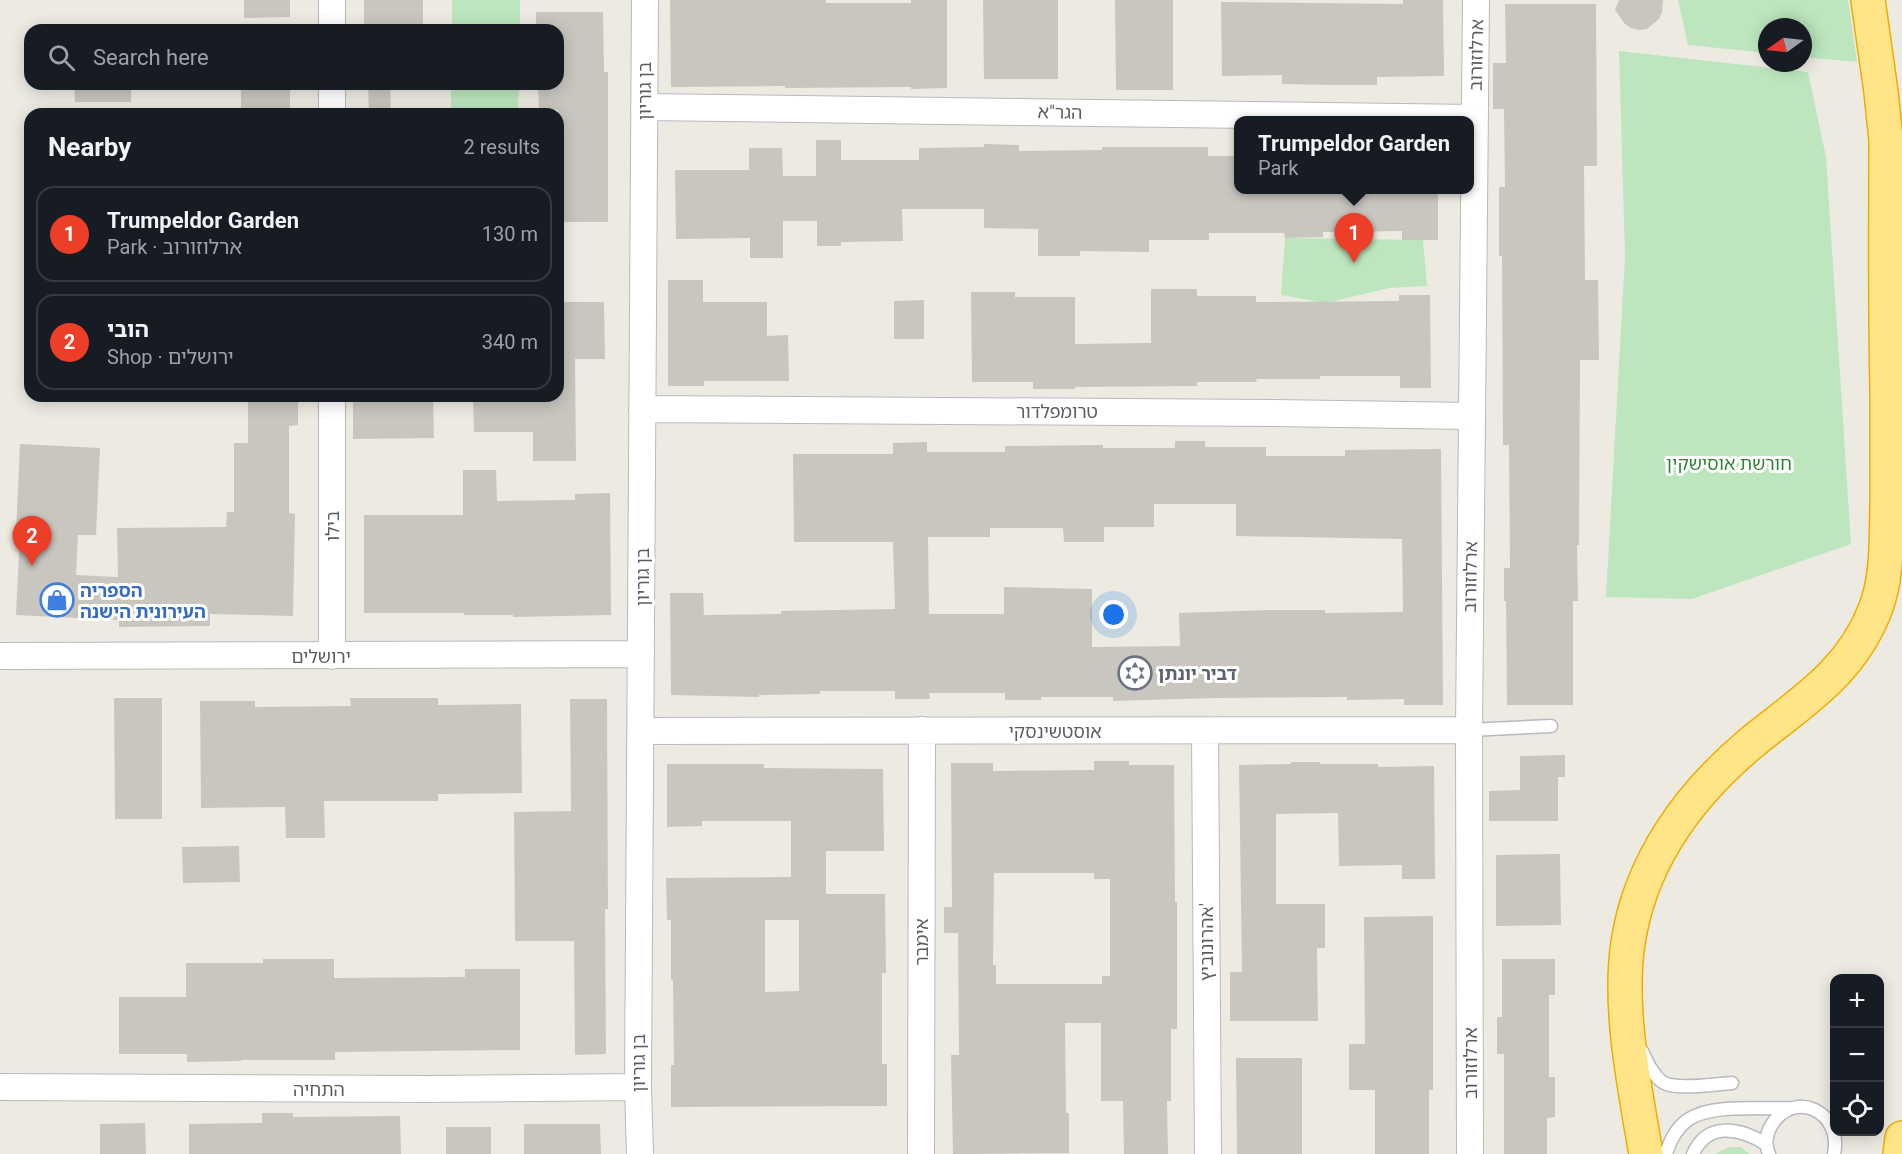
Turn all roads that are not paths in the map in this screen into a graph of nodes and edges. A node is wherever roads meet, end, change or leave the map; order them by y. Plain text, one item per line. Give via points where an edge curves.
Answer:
1 (332, 0) edge
2 (645, 0) edge
3 (1476, 0) edge
4 (1868, 0) edge
5 (332, 24) edge
6 (332, 90) edge
7 (644, 107) junction
8 (332, 108) edge
9 (1324, 116) edge
10 (1475, 118) joint
11 (1886, 136) junction
12 (1902, 304) edge
13 (332, 402) edge
14 (642, 409) junction
15 (1472, 416) junction
16 (642, 654) junction
17 (0, 656) edge
18 (332, 656) junction
19 (1551, 726) dead end
20 (922, 730) junction
21 (1469, 730) junction
22 (641, 731) junction
23 (1205, 731) junction
24 (1627, 1017) junction
25 (1732, 1083) dead end
26 (0, 1087) edge
27 (638, 1087) junction
28 (1793, 1108) junction
29 (1902, 1138) edge
30 (1768, 1149) edge
31 (640, 1154) edge
32 (921, 1154) edge
33 (1208, 1154) edge
34 (1470, 1154) edge
35 (1646, 1154) edge
36 (1666, 1154) edge
37 (1693, 1154) edge
38 (1834, 1154) edge
39 (1900, 1154) edge

1 - 5 street
2 - 7 street, בן גוריון
3 - 10 street, ארלוזורוב
4 - 11 highway
6 - 8 street
7 - 9 street, הגר"א
7 - 14 street, בן גוריון
10 - 15 street, ארלוזורוב
11 - 12 highway
11 - 24 highway via 1887,476 1881,590 1864,636 1850,658 1826,684 1714,777 1665,839 1635,908 1627,945
13 - 18 street, בילו
14 - 15 street, טרומפלדור
14 - 16 street, בן גוריון
15 - 21 street, ארלוזורוב
16 - 18 street, ירושלים
16 - 22 street, בן גוריון
17 - 18 street, ירושלים
19 - 21 lane
20 - 22 street, אוסטשינסקי
20 - 23 street, אוסטשינסקי
20 - 32 street, אימבר
21 - 23 street, אוסטשינסקי
21 - 34 street, ארלוזורוב
22 - 27 street, בן גוריון
23 - 33 street, אהרונוביץ'
24 - 25 lane via 1646,1062 1665,1083
24 - 35 highway
26 - 27 street, התחיה
27 - 31 street, בן גוריון
28 - 30 lane via 1775,1119 1768,1131
28 - 36 lane via 1704,1113 1679,1128
28 - 38 lane via 1809,1107 1828,1120 1834,1128
29 - 39 highway
30 - 37 lane via 1746,1133 1733,1130 1719,1131 1700,1143

